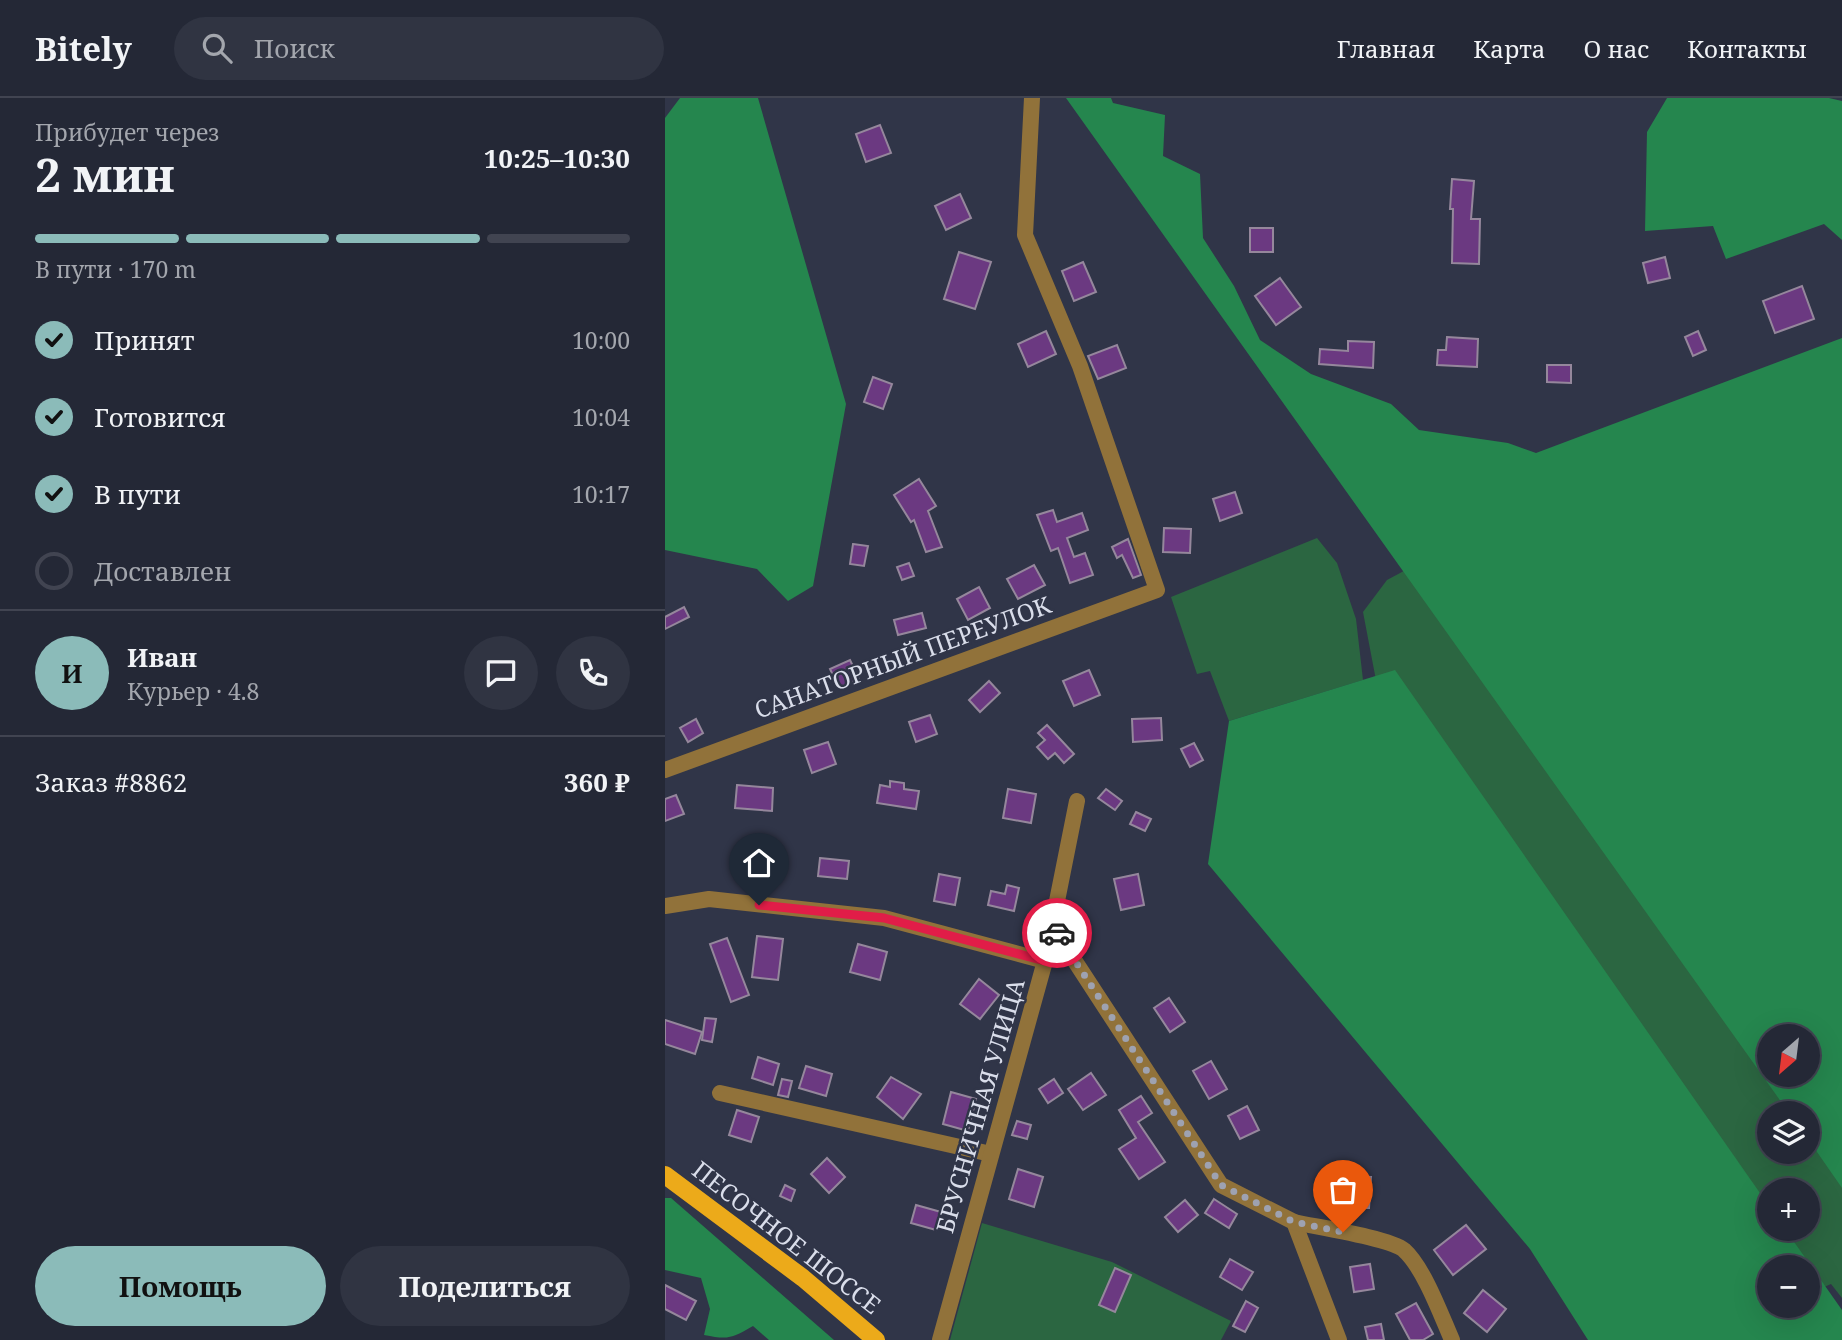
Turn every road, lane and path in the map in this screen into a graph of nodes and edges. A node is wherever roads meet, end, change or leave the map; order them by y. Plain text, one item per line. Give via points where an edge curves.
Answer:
1 (1032, 98) edge
2 (665, 769) edge
3 (1077, 801) dead end
4 (665, 906) edge
5 (1052, 926) junction
6 (1045, 961) junction
7 (720, 1093) dead end
8 (991, 1154) junction
9 (665, 1175) edge
10 (1294, 1222) junction
11 (876, 1340) edge
12 (940, 1340) edge
13 (1339, 1340) edge
14 (1452, 1340) edge

1 - 2 street, САНАТОРНЫЙ ПЕРЕУЛОК via 1025,235 1080,366 1157,590
3 - 5 street, БРУСНИЧНАЯ УЛИЦА
4 - 6 street via 709,899 884,918
5 - 6 street, БРУСНИЧНАЯ УЛИЦА
5 - 10 street via 1221,1185
6 - 8 street, БРУСНИЧНАЯ УЛИЦА
7 - 8 street
8 - 12 street, БРУСНИЧНАЯ УЛИЦА
9 - 11 main road, ПЕСОЧНОЕ ШОССЕ via 803,1278
10 - 13 street
10 - 14 street via 1403,1249 1427,1283

